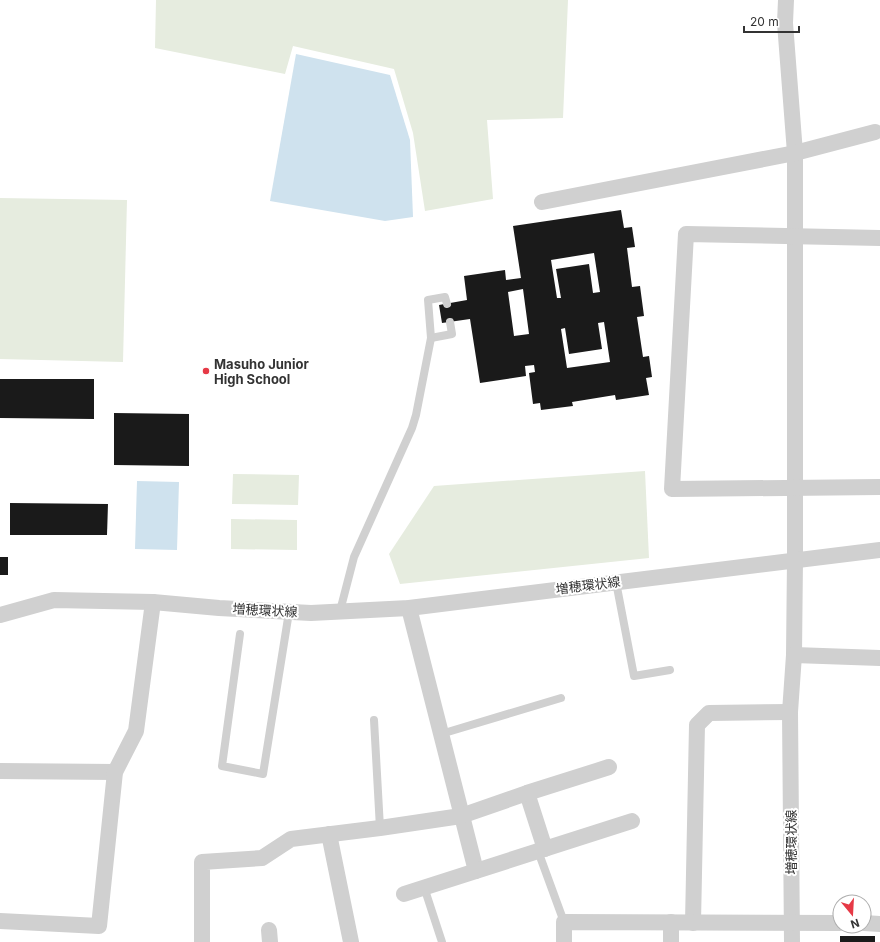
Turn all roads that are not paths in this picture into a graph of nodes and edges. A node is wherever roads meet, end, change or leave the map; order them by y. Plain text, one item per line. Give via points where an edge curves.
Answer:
1 (786, 0) edge
2 (874, 132) dead end
3 (796, 153) junction
4 (542, 202) dead end
5 (795, 236) junction
6 (880, 238) edge
7 (447, 304) dead end
8 (450, 322) dead end
9 (431, 338) junction
10 (880, 487) edge
11 (795, 488) junction
12 (880, 550) edge
13 (795, 559) junction
14 (616, 582) junction
15 (153, 602) junction
16 (409, 608) junction
17 (340, 611) junction
18 (289, 612) junction
19 (0, 615) edge
20 (240, 634) dead end
21 (794, 655) junction
22 (880, 658) edge
23 (670, 670) dead end
24 (561, 698) dead end
25 (790, 712) junction
26 (374, 720) dead end
27 (441, 734) junction
28 (609, 767) dead end
29 (0, 771) edge
30 (115, 772) junction
31 (527, 793) junction
32 (461, 816) junction
33 (632, 821) dead end
34 (380, 828) junction
35 (329, 834) junction
36 (542, 850) junction
37 (476, 871) junction
38 (424, 887) junction
39 (404, 894) dead end
40 (0, 922) edge
41 (564, 922) junction
42 (671, 922) junction
43 (693, 923) junction
44 (792, 923) junction
45 (832, 923) edge
46 (202, 942) edge
47 (351, 942) edge
48 (442, 942) edge
49 (564, 942) edge
50 (671, 942) edge
51 (792, 942) edge

1 - 3 street
2 - 3 street
3 - 4 street
3 - 5 street
5 - 6 street
5 - 11 street
5 - 11 street via 686,234 672,489
7 - 9 lane via 445,297 428,300
8 - 9 lane via 452,334
9 - 17 lane via 412,428 354,557
10 - 11 street
11 - 13 street
12 - 13 street
13 - 14 street, 増穂環状線
13 - 21 street, 増穂環状線
14 - 16 street, 増穂環状線
14 - 23 lane via 634,676
15 - 18 street, 増穂環状線
15 - 19 street, 増穂環状線 via 54,600
15 - 30 street via 136,730
16 - 17 street, 増穂環状線
16 - 27 street
17 - 18 street, 増穂環状線
18 - 20 lane via 263,774 222,766
21 - 22 street
21 - 25 street, 増穂環状線
24 - 27 lane
25 - 43 street via 709,713 697,725
25 - 44 street, 増穂環状線
26 - 34 lane
27 - 32 street
28 - 31 street
29 - 30 street
30 - 40 street via 99,926
31 - 32 street
31 - 36 street
32 - 34 street
32 - 37 street
33 - 36 street
34 - 35 street
35 - 46 street via 291,839 262,858 202,862
35 - 47 street
36 - 37 street
36 - 41 lane
37 - 38 street
38 - 39 street
38 - 48 lane
41 - 42 street
41 - 49 street
42 - 43 street
42 - 50 street
43 - 44 street
44 - 45 street
44 - 51 street, 増穂環状線

